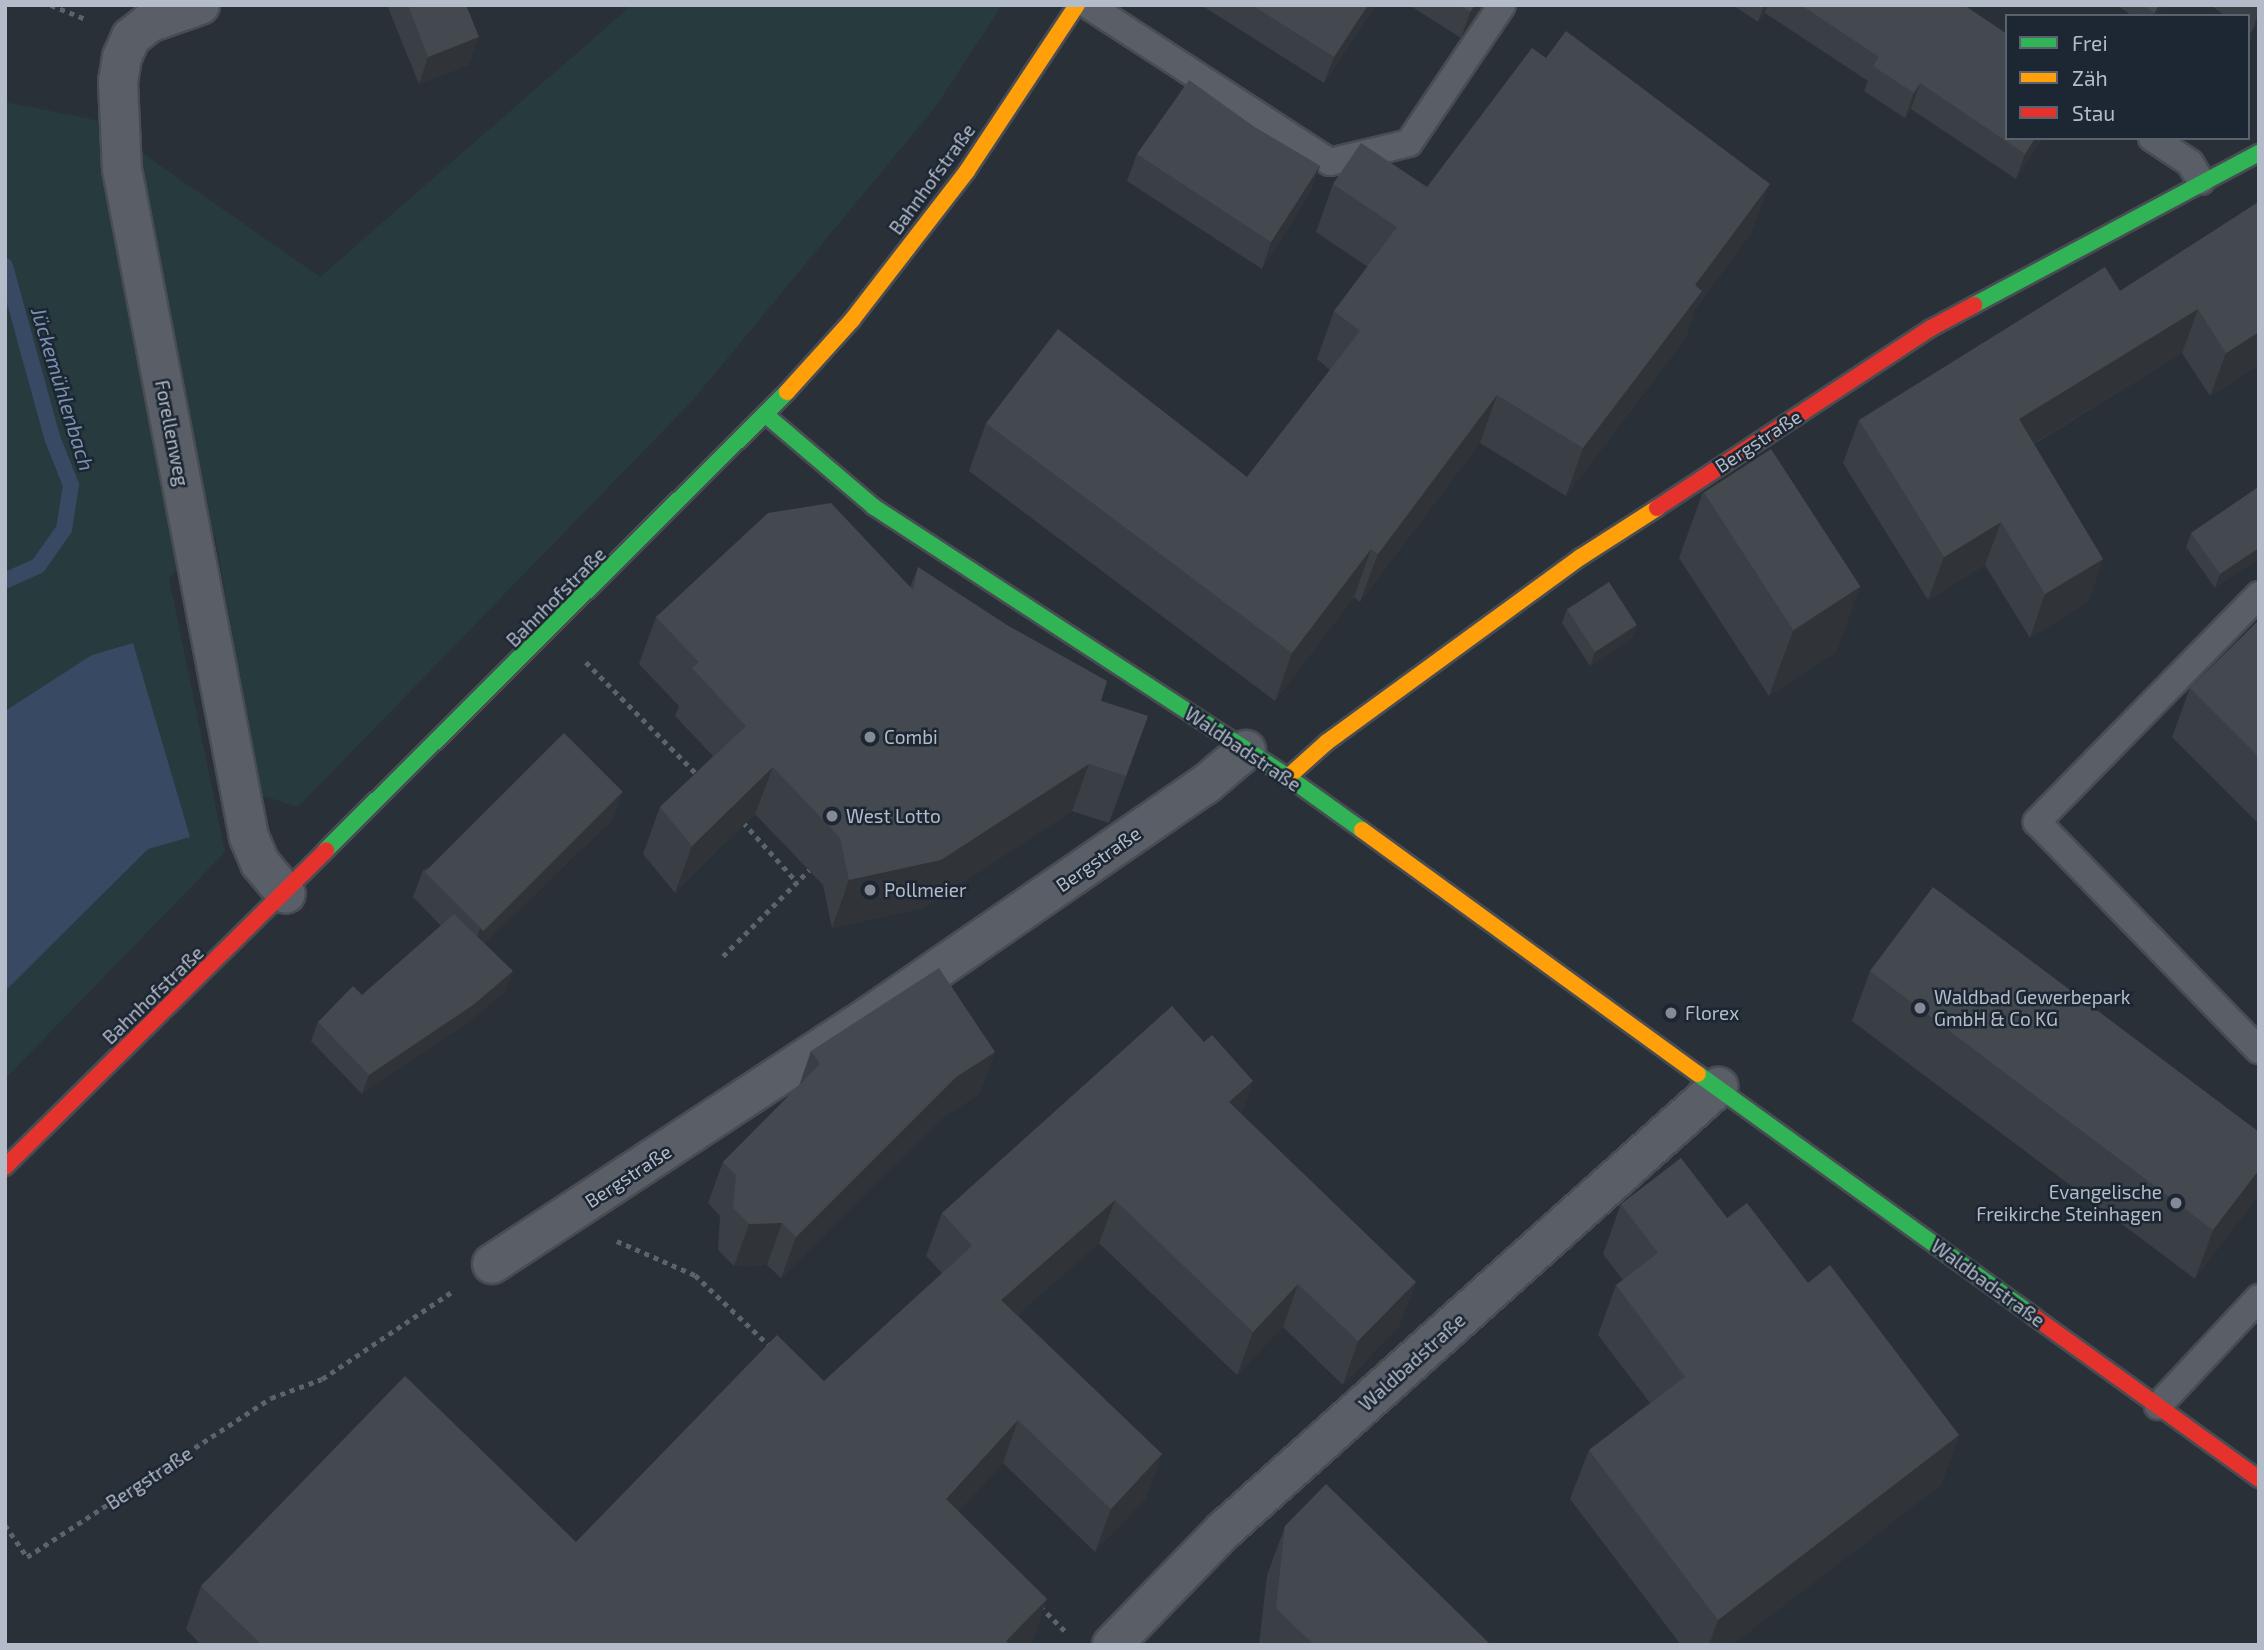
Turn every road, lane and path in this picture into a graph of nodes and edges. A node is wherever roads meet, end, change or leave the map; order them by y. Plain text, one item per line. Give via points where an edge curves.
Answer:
1 (200, 5) edge
2 (1077, 5) edge
3 (1088, 5) edge
4 (1502, 5) edge
5 (2155, 140) edge
6 (2259, 153) edge
7 (2201, 181) junction
8 (766, 415) junction
9 (2259, 594) edge
10 (554, 629) junction
11 (1246, 750) junction
12 (1288, 777) junction
13 (704, 781) edge
14 (741, 821) edge
15 (809, 870) dead end
16 (797, 882) junction
17 (286, 894) junction
18 (723, 956) dead end
19 (2259, 1050) edge
20 (1718, 1087) junction
21 (5, 1167) edge
22 (564, 1219) junction
23 (492, 1264) joint
24 (2259, 1298) edge
25 (775, 1351) edge
26 (2158, 1406) junction
27 (2259, 1479) edge
28 (5, 1525) edge
29 (1031, 1598) edge
30 (1070, 1636) dead end
31 (1112, 1645) edge

1 - 17 street, Forellenweg via 149,23 131,37 118,82 122,169 249,838 260,863
2 - 8 street, Bahnhofstraße via 967,171 852,320
3 - 4 lane via 1330,162 1409,143
5 - 7 lane via 2190,163
6 - 7 street, Bergstraße
7 - 12 street, Bergstraße via 1919,335 1581,556 1327,742
8 - 10 street, Bahnhofstraße
8 - 11 street, Waldbadstraße via 874,507
9 - 19 lane via 2037,822
10 - 13 path
10 - 17 street, Bahnhofstraße
11 - 12 street, Waldbadstraße
11 - 22 street, Bergstraße via 1205,785 878,1011
12 - 20 street, Waldbadstraße
14 - 16 path
15 - 16 path
16 - 18 path
17 - 21 street, Bahnhofstraße
20 - 26 street, Waldbadstraße
20 - 31 street, Waldbadstraße via 1224,1530
22 - 23 street, Bergstraße
22 - 25 path via 695,1275
23 - 28 path, Bergstraße via 322,1379 271,1398 27,1557
24 - 26 lane
26 - 27 street, Waldbadstraße
29 - 30 path

